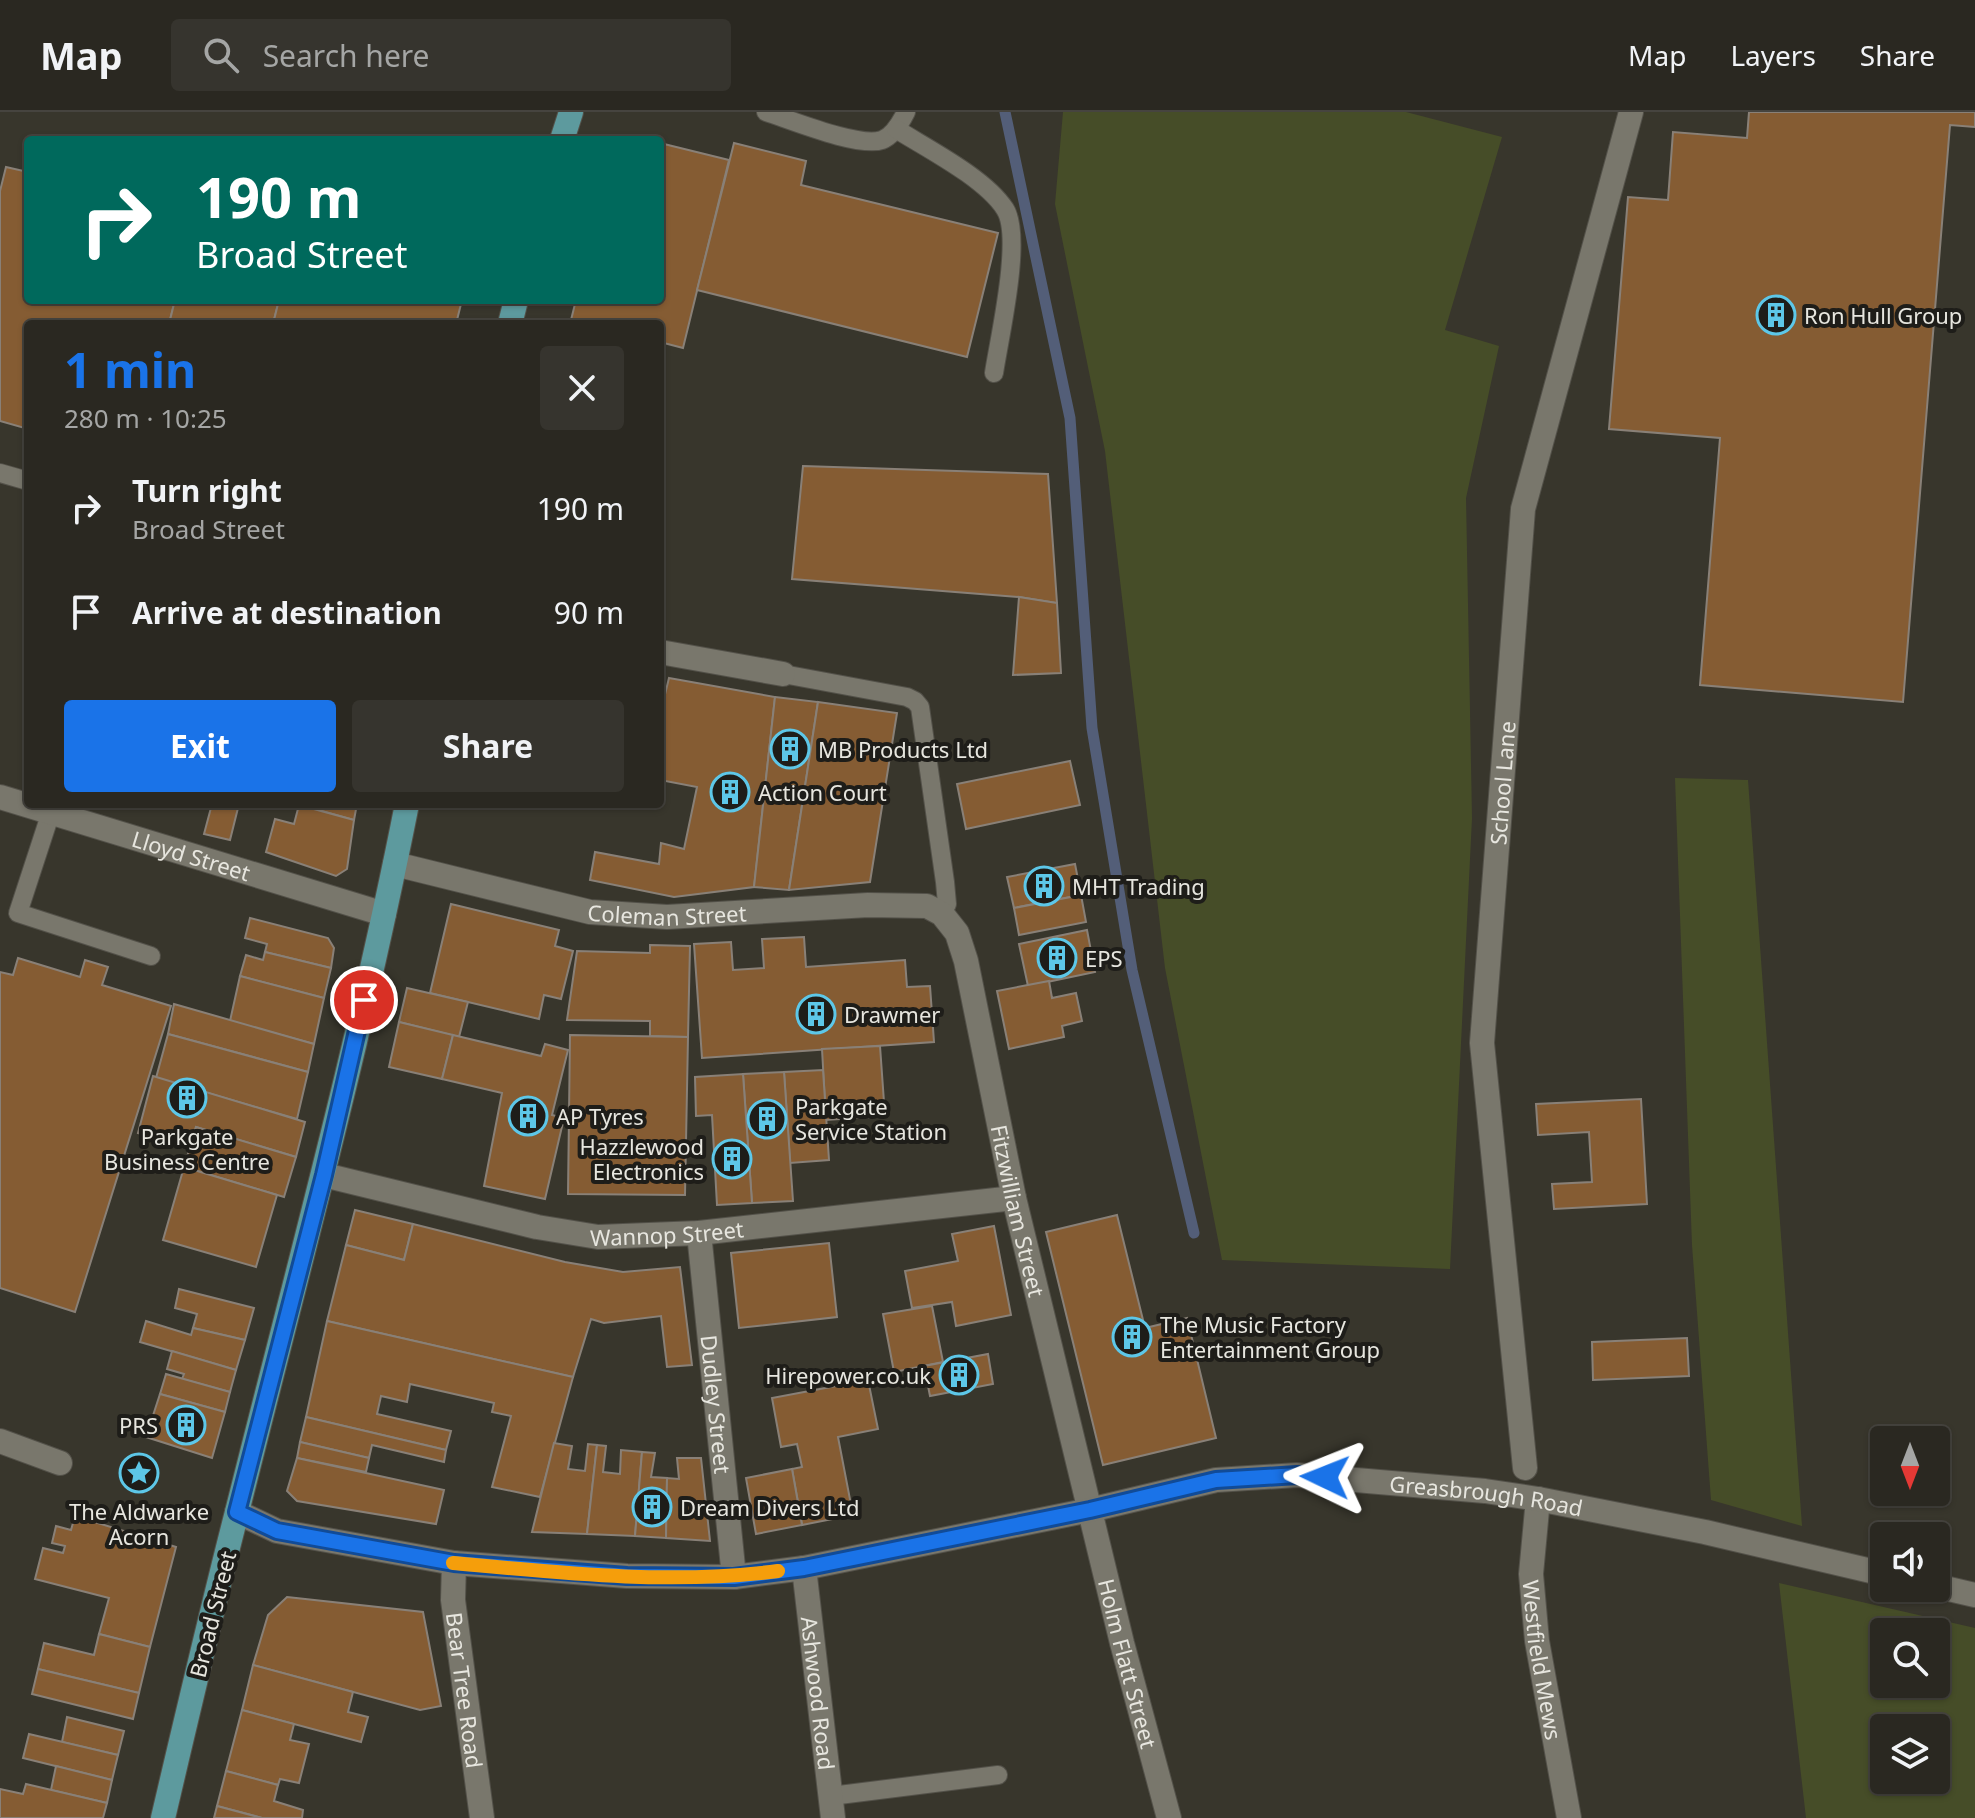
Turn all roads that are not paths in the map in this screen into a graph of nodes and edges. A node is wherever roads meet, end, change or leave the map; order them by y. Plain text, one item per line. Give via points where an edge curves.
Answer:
1 (571, 112) edge
2 (766, 112) edge
3 (906, 112) edge
4 (1631, 112) edge
5 (896, 129) junction
6 (563, 136) edge
7 (994, 373) dead end
8 (0, 473) edge
9 (24, 480) edge
10 (664, 653) edge
11 (783, 674) joint
12 (0, 797) edge
13 (24, 804) edge
14 (37, 808) edge
15 (406, 808) edge
16 (51, 812) junction
17 (395, 864) junction
18 (384, 914) junction
19 (942, 914) junction
20 (151, 956) dead end
21 (324, 1175) junction
22 (1014, 1198) junction
23 (699, 1233) junction
24 (0, 1441) edge
25 (60, 1463) dead end
26 (1525, 1468) dead end
27 (1538, 1499) junction
28 (1090, 1510) junction
29 (237, 1512) junction
30 (454, 1563) junction
31 (804, 1568) junction
32 (1870, 1571) edge
33 (734, 1577) junction
34 (1950, 1589) edge
35 (1975, 1595) edge
36 (998, 1775) dead end
37 (832, 1807) edge
38 (163, 1818) edge
39 (482, 1818) edge
40 (1169, 1818) edge
41 (1569, 1818) edge

1 - 6 main road
2 - 5 lane via 852,141 881,141
3 - 5 lane
4 - 26 street, School Lane via 1523,509 1482,1043
5 - 7 lane via 975,179 1006,211 1013,253
8 - 9 lane
10 - 11 street
11 - 19 lane via 907,697 920,707 945,882 947,904
12 - 13 street, Lloyd Street
14 - 16 street, Lloyd Street
15 - 17 main road, Broad Street
16 - 18 street, Lloyd Street
16 - 20 lane via 18,913
17 - 18 main road, Broad Street
17 - 19 street, Coleman Street via 590,912 667,917 868,905 927,906
18 - 21 main road, Broad Street
19 - 22 street, Fitzwilliam Street via 957,933 966,961
21 - 23 street, Wannop Street via 598,1237
21 - 29 main road, Broad Street
22 - 23 street, Wannop Street
22 - 28 street, Fitzwilliam Street
23 - 33 street, Dudley Street
24 - 25 street
27 - 28 street, Greasbrough Road via 1297,1475 1216,1480
27 - 32 street, Greasbrough Road
27 - 41 street, Westfield Mews via 1531,1574 1537,1641
28 - 31 street, Greasbrough Road
28 - 40 street, Holm Flatt Street
29 - 30 street, Greasbrough Road via 277,1531
29 - 38 main road, Broad Street
30 - 33 street, Greasbrough Road via 627,1576
30 - 39 street, Bear Tree Road via 453,1600
31 - 33 street, Greasbrough Road
31 - 37 street, Ashwood Road
34 - 35 street
36 - 37 lane

